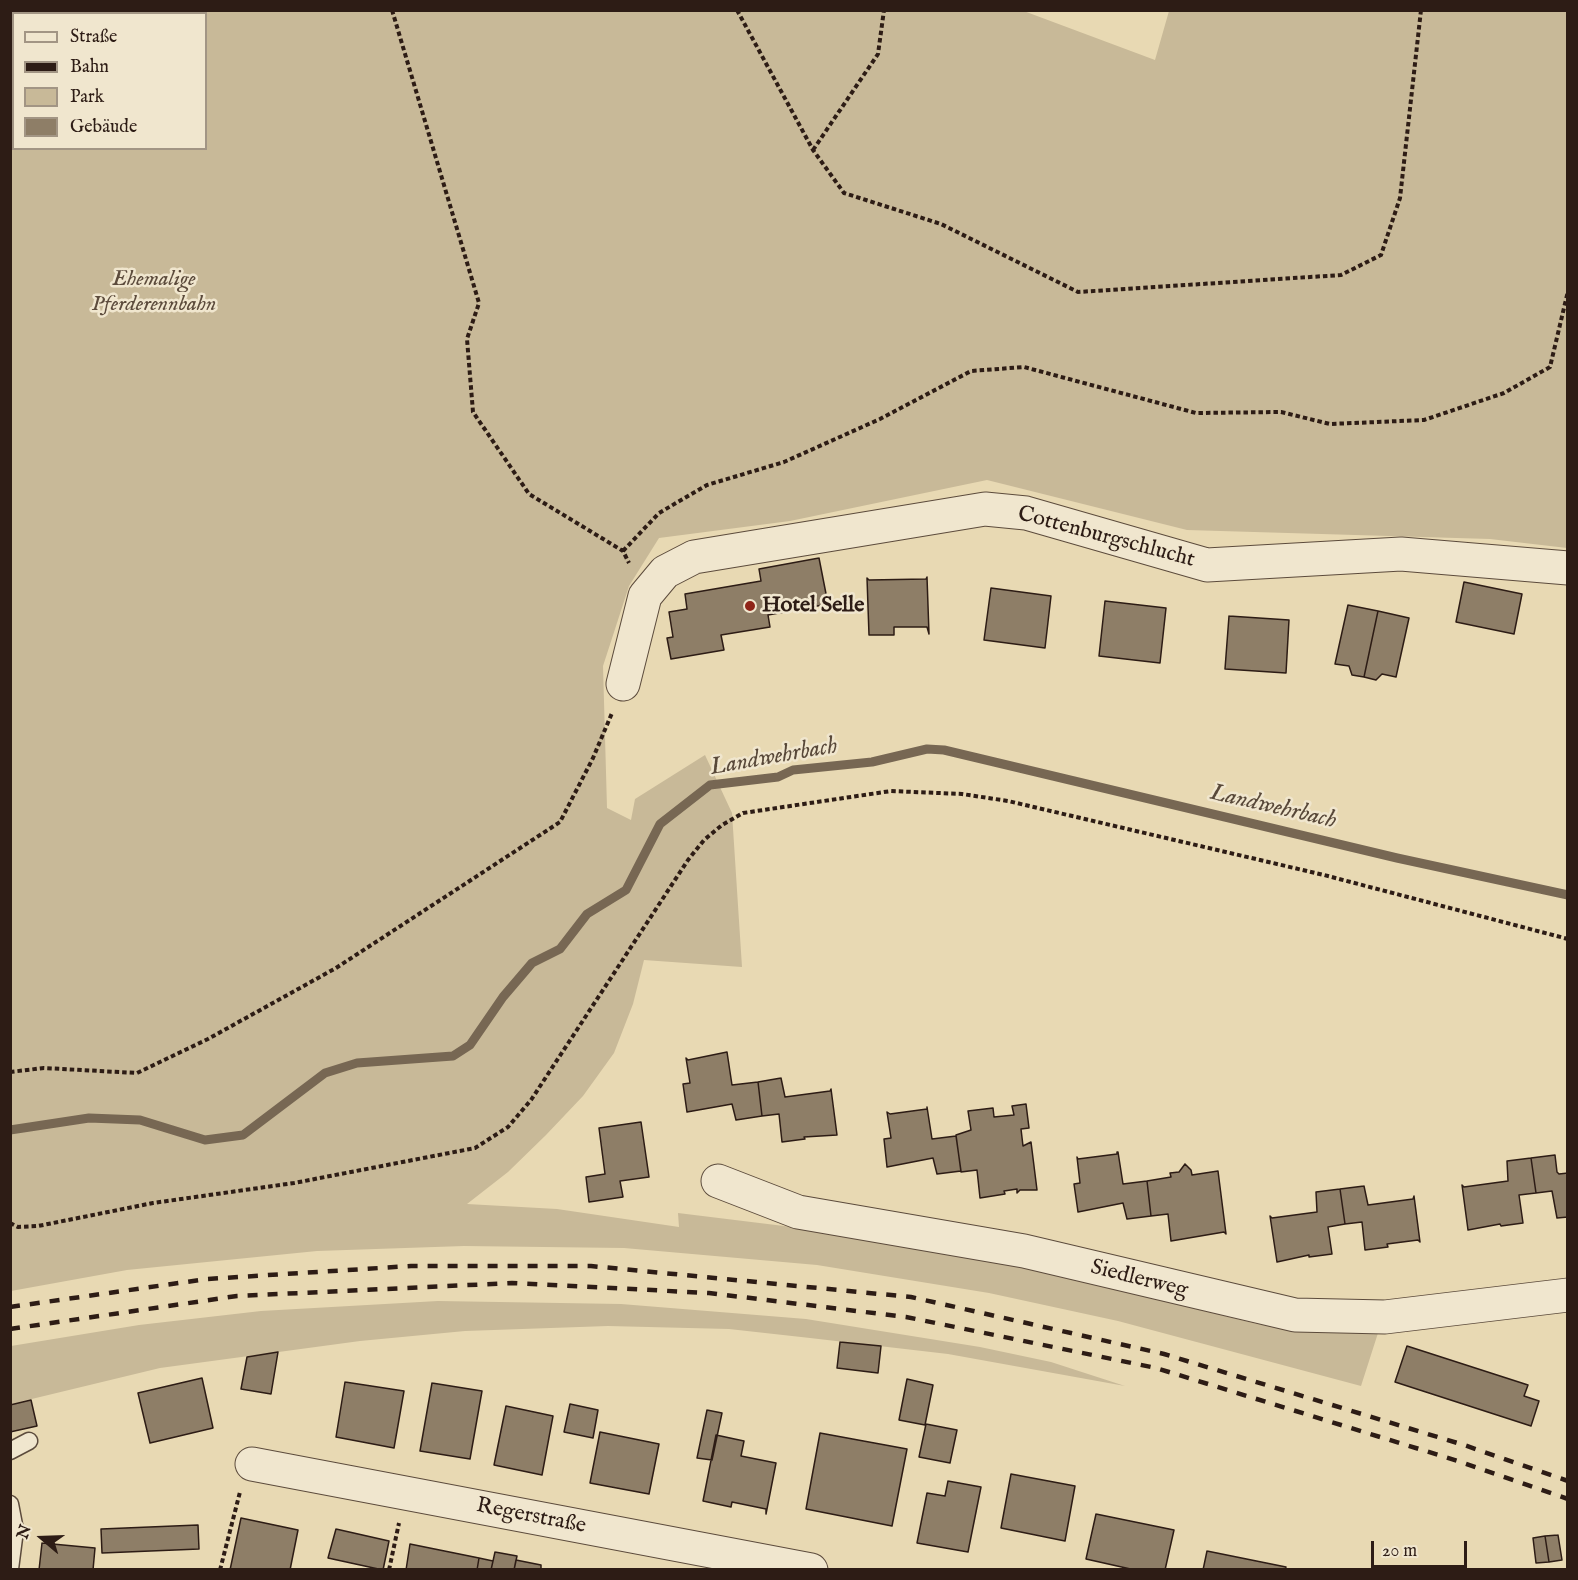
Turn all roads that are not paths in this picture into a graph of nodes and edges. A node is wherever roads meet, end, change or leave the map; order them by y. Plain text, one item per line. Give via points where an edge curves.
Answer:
1 (1568, 568) edge
2 (623, 684) road end
3 (718, 1181) dead end
4 (1568, 1294) edge
5 (29, 1441) dead end
6 (10, 1451) edge
7 (252, 1464) road end
8 (10, 1504) edge
9 (10, 1569) edge
10 (811, 1569) edge

1 - 2 street, Cottenburgschlucht via 1401,554 1207,565 1026,513 985,509 694,557 664,572 645,596
3 - 4 street, Siedlerweg via 798,1212 1024,1251 1295,1315 1385,1317
5 - 6 lane
7 - 10 street, Regerstraße
8 - 9 lane via 15,1530

